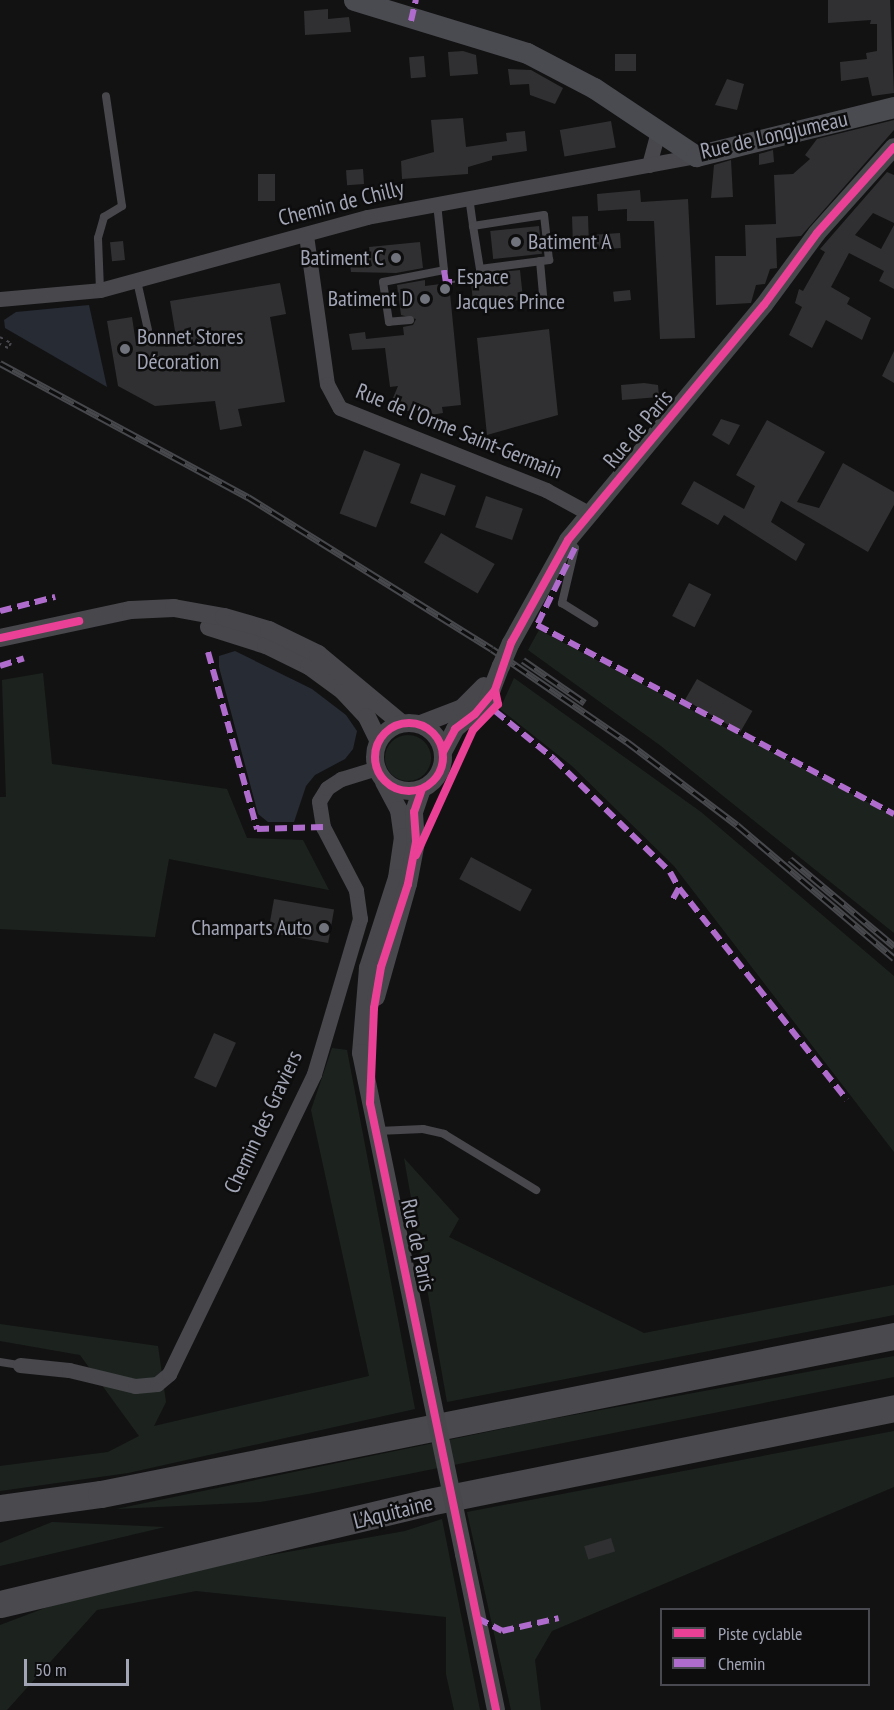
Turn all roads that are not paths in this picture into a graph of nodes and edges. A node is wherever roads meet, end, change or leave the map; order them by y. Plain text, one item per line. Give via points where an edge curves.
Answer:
1 (354, 0) edge
2 (106, 96) dead end
3 (894, 107) edge
4 (658, 132) junction
5 (894, 147) edge
6 (696, 156) junction
7 (649, 165) junction
8 (469, 196) junction
9 (437, 203) junction
10 (473, 226) junction
11 (306, 235) junction
12 (540, 261) junction
13 (137, 280) junction
14 (100, 290) junction
15 (0, 299) edge
16 (544, 306) dead end
17 (410, 320) dead end
18 (148, 330) dead end
19 (590, 514) junction
20 (568, 540) junction
21 (78, 621) junction
22 (594, 623) dead end
23 (0, 638) edge
24 (501, 666) junction
25 (401, 723) junction
26 (421, 724) junction
27 (378, 740) junction
28 (443, 752) junction
29 (380, 775) junction
30 (422, 789) junction
31 (370, 1103) junction
32 (375, 1131) junction
33 (536, 1190) dead end
34 (894, 1336) edge
35 (0, 1362) edge
36 (20, 1365) joint
37 (894, 1408) edge
38 (101, 1494) junction
39 (424, 1503) junction
40 (0, 1508) edge
41 (0, 1527) edge
42 (0, 1587) edge
43 (0, 1604) edge
44 (495, 1710) edge

1 - 4 main road, Rue de Longjumeau via 526,53 594,88
2 - 14 lane via 122,206 104,217 98,238
3 - 6 main road, Rue de Longjumeau
4 - 6 main road, Rue de Longjumeau
4 - 7 street
5 - 19 street, Rue de Paris via 817,232 757,314
6 - 7 street, Chemin de Chilly
7 - 8 street, Chemin de Chilly
8 - 9 street, Chemin de Chilly
8 - 10 lane
9 - 11 street, Chemin de Chilly
9 - 17 lane via 444,270 383,282 389,322
10 - 12 lane via 480,269
10 - 12 lane via 544,215 549,260
11 - 13 street, Chemin de Chilly
11 - 19 street, Rue de l'Orme Saint-Germain via 327,384 340,408 546,490
12 - 16 lane
13 - 14 street, Chemin de Chilly
13 - 18 lane
14 - 15 street, Chemin de Chilly
19 - 20 street, Rue de Paris
20 - 22 lane via 575,548 562,603
20 - 24 street, Rue de Paris, bridge
21 - 23 street
21 - 25 street via 131,610 174,608 269,630 318,654
21 - 27 street via 175,621 223,630 266,645 309,666 344,691 367,717
24 - 26 street, Rue de Paris via 462,708
24 - 28 street, Rue de Paris via 487,702 455,729
25 - 26 street
25 - 27 street
26 - 28 street via 439,740
27 - 29 street
28 - 30 street via 438,775
29 - 30 street via 402,791
29 - 31 street, Rue de Paris via 399,810 403,837 397,878 368,968 363,1005 361,1053
29 - 36 street, Chemin des Graviers via 341,779 327,788 319,801 323,827 356,890 360,919 314,1074 169,1374 157,1384 135,1386 69,1370
30 - 31 street, Rue de Paris via 414,812 416,842 408,884 376,998
31 - 32 street, Rue de Paris
32 - 33 lane via 423,1129 444,1134
32 - 44 street, Rue de Paris, bridge
34 - 38 highway
35 - 36 lane
37 - 39 highway, L'Aquitaine
38 - 40 highway
38 - 41 highway via 74,1508
39 - 42 highway via 382,1504
39 - 43 highway, L'Aquitaine

